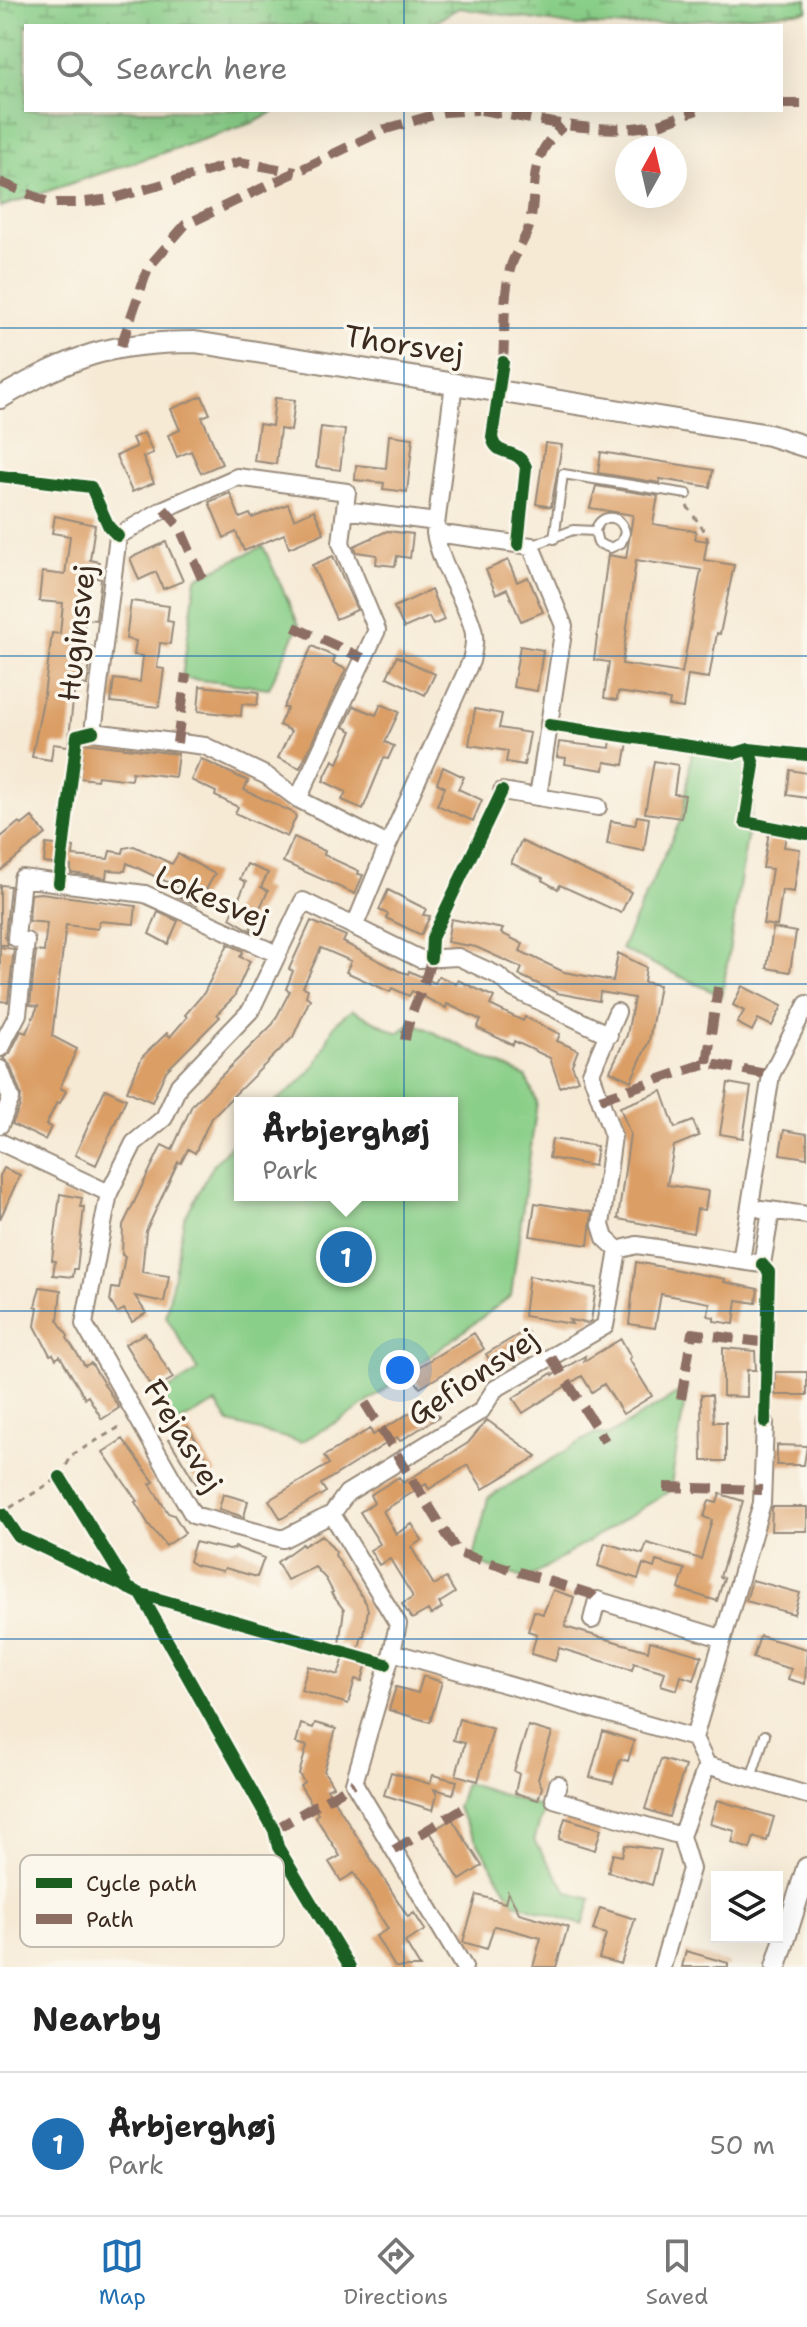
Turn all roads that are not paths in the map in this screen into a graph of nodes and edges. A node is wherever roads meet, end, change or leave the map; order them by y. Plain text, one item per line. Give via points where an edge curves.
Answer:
1 (454, 383) junction
2 (0, 398) edge
3 (807, 447) edge
4 (682, 493) road end
5 (345, 510) junction
6 (436, 528) junction
7 (595, 531) dead end
8 (554, 539) junction
9 (531, 546) junction
10 (502, 791) dead end
11 (538, 797) junction
12 (298, 799) junction
13 (598, 807) dead end
14 (388, 845) junction
15 (355, 925) junction
16 (277, 954) junction
17 (807, 1004) edge
18 (617, 1012) dead end
19 (609, 1035) junction
20 (0, 1048) edge
21 (0, 1069) edge
22 (0, 1125) edge
23 (0, 1142) edge
24 (109, 1193) junction
25 (749, 1208) junction
26 (771, 1211) junction
27 (807, 1215) edge
28 (618, 1250) junction
29 (741, 1261) junction
30 (765, 1422) dead end
31 (332, 1514) junction
32 (592, 1620) dead end
33 (721, 1638) junction
34 (392, 1652) junction
35 (765, 1735) dead end
36 (694, 1738) junction
37 (707, 1765) junction
38 (751, 1778) junction
39 (558, 1784) dead end
40 (807, 1795) edge
41 (681, 1836) junction
42 (807, 1868) edge
43 (464, 1967) edge
44 (662, 1967) edge
45 (776, 1967) edge

1 - 2 street, Thorsvej via 195,342 154,342 79,356
1 - 3 street, Thorsvej via 769,435
1 - 6 street
4 - 8 lane via 563,474
5 - 6 street
5 - 12 street via 341,543 377,630
5 - 12 street, Huginsvej via 347,492 237,477 118,536 93,732 205,746 267,776
6 - 9 street
6 - 14 street via 439,553 474,630 474,645
7 - 8 lane via 573,530
8 - 9 lane
9 - 11 street via 564,626
10 - 11 street
11 - 13 street
12 - 14 street, Huginsvej
14 - 15 street
15 - 16 street, Lokesvej via 303,901
15 - 19 street via 420,959 458,957
16 - 20 street, Lokesvej via 145,894 22,878 16,938 26,941 18,1014
16 - 24 street, Lokesvej via 251,1010 179,1085 164,1118 134,1143
17 - 25 street via 771,1075
18 - 19 street
19 - 28 street via 591,1073 613,1136 601,1225 605,1238
21 - 22 street via 11,1098
23 - 24 street
24 - 31 street, Frejasvej via 84,1324 193,1515 283,1539
25 - 26 street
25 - 29 street
26 - 27 street
26 - 29 street via 762,1264
28 - 29 street via 637,1245
28 - 31 street, Gefionsvej via 605,1326 495,1389 481,1411 347,1493
30 - 33 street via 762,1503
31 - 34 street via 398,1624
32 - 33 street via 597,1600
33 - 36 street
34 - 36 street
34 - 43 street via 354,1783
35 - 38 lane
36 - 37 street
37 - 38 street
37 - 41 street
38 - 40 street
39 - 41 street via 554,1799
41 - 44 street via 691,1869
42 - 45 street

